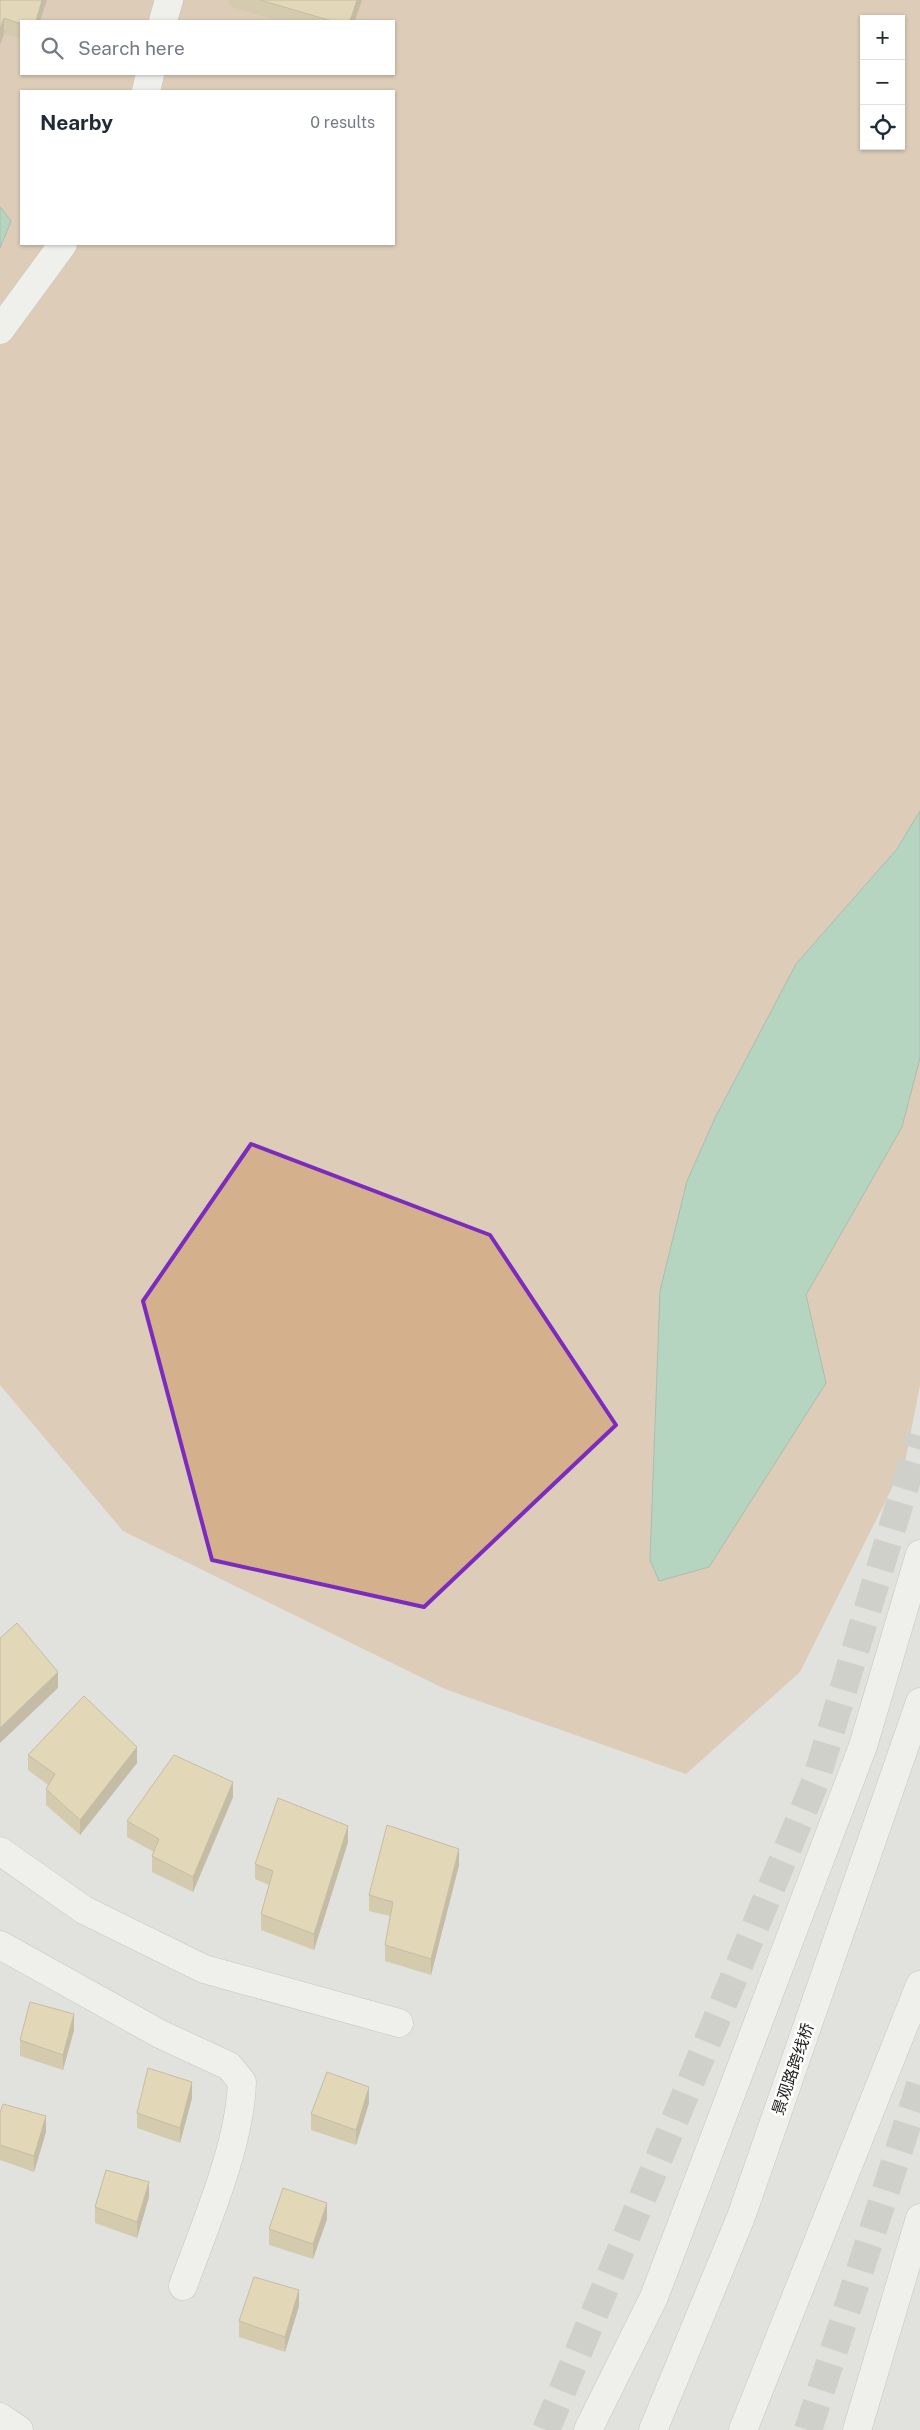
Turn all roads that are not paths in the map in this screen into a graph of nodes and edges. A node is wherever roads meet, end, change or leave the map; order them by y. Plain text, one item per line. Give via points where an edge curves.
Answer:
1 (169, 0) edge
2 (163, 20) edge
3 (150, 75) edge
4 (146, 90) edge
5 (62, 245) edge
6 (0, 330) edge
7 (920, 1554) edge
8 (920, 1702) edge
9 (0, 1851) edge
10 (0, 1945) edge
11 (920, 1985) edge
12 (399, 2023) dead end
13 (920, 2218) edge
14 (183, 2286) dead end
15 (606, 2394) junction
16 (0, 2417) edge
17 (19, 2430) edge
18 (568, 2430) edge
19 (588, 2430) edge
20 (653, 2430) edge
21 (744, 2430) edge
22 (857, 2430) edge

1 - 2 main road
3 - 4 main road
5 - 6 main road
7 - 15 main road via 856,1765 654,2297
8 - 20 main road, 景观路跨线桥 via 741,2217
9 - 12 main road via 84,1910 204,1969
10 - 14 main road via 160,2034 229,2066 242,2082 241,2106 219,2186
11 - 21 main road
13 - 22 main road
15 - 18 main road
15 - 19 main road
16 - 17 main road

